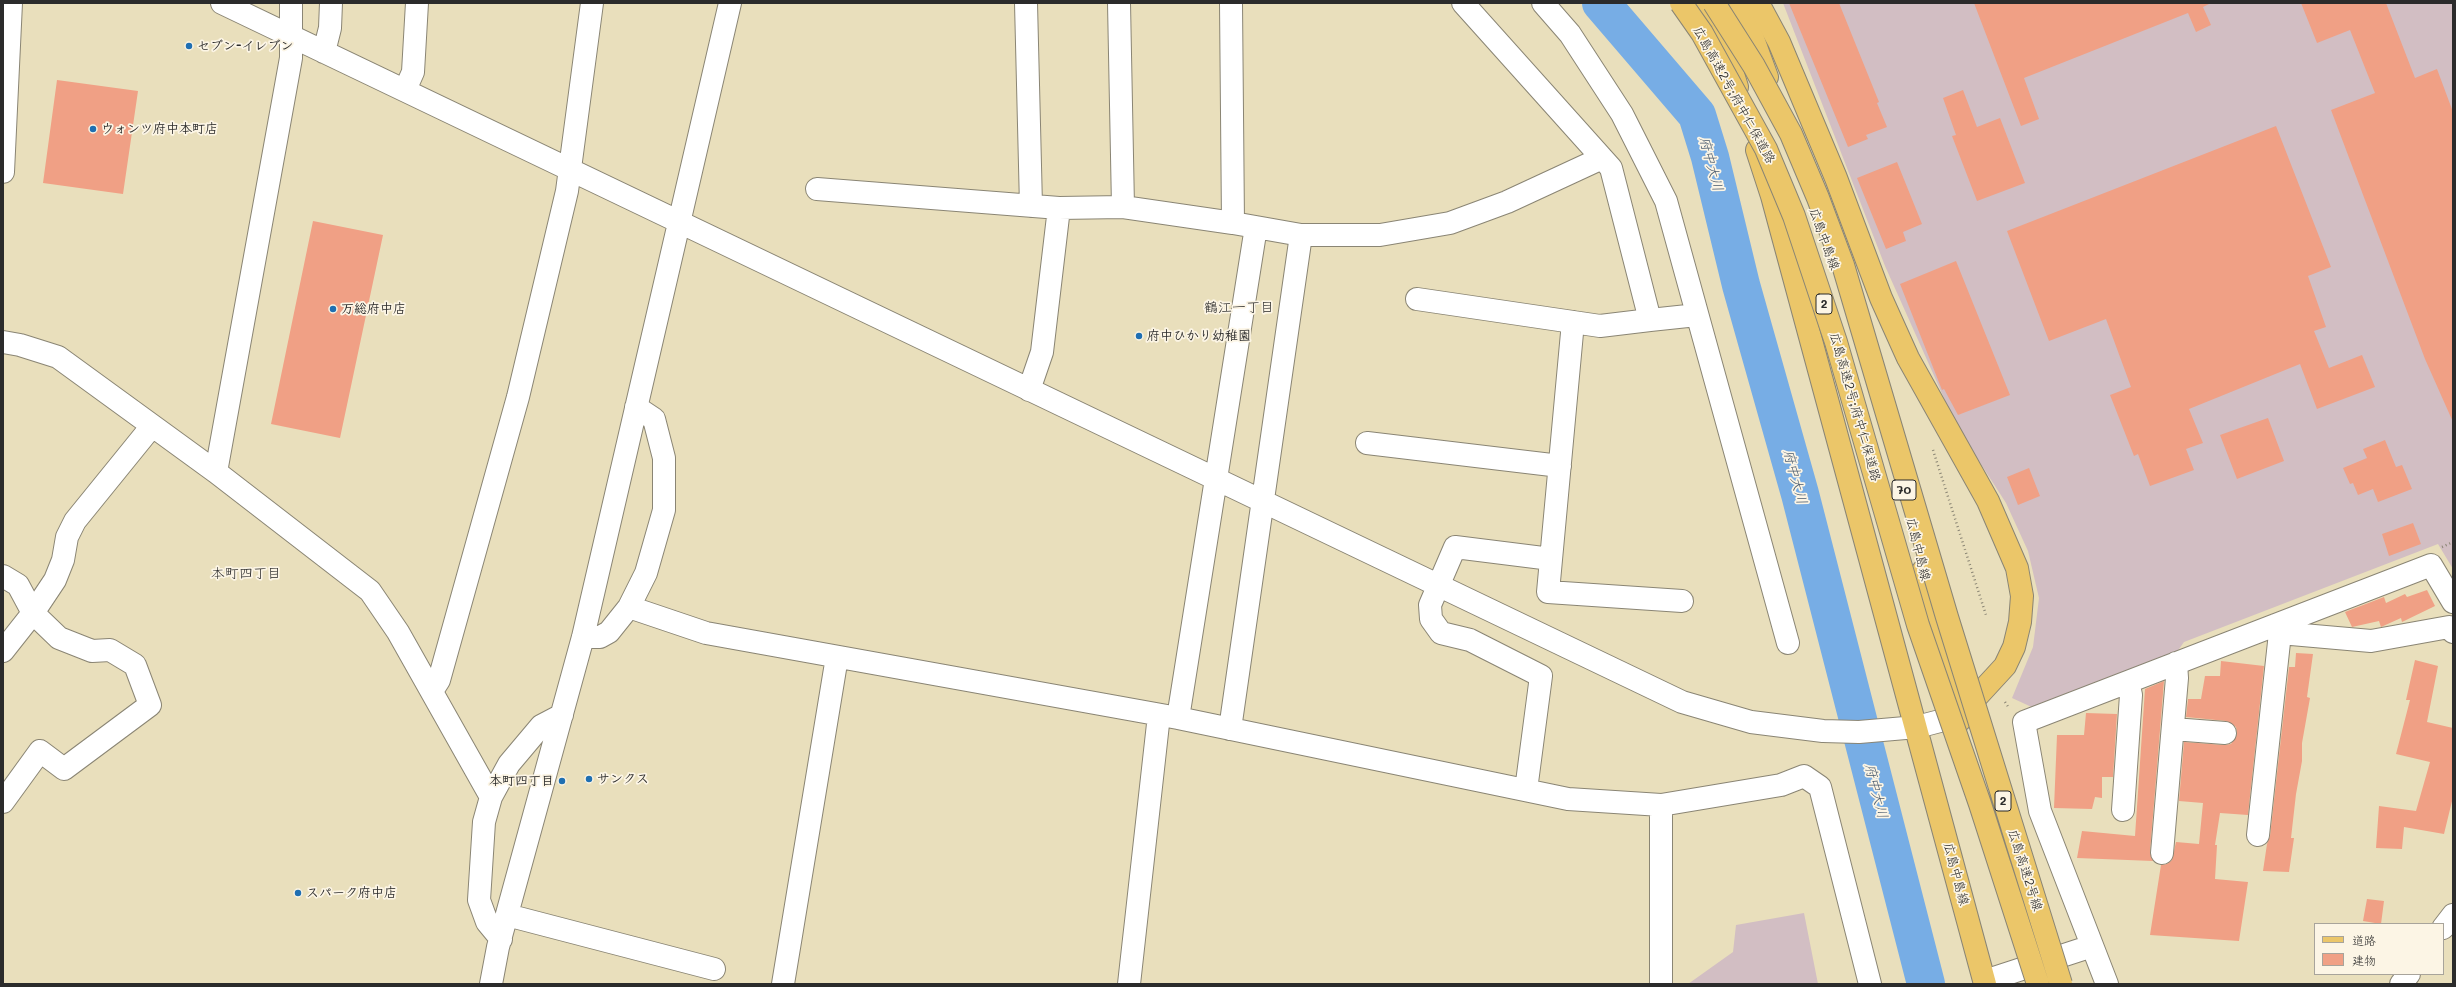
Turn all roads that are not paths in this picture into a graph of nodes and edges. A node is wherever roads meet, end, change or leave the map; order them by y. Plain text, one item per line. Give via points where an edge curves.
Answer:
1 (11, 3) edge
2 (222, 3) edge
3 (291, 3) edge
4 (331, 3) edge
5 (417, 3) edge
6 (592, 3) edge
7 (730, 3) edge
8 (1026, 3) edge
9 (1119, 3) edge
10 (1231, 3) edge
11 (1463, 3) edge
12 (1543, 3) edge
13 (1681, 3) edge
14 (1693, 3) edge
15 (1710, 3) edge
16 (1714, 3) edge
17 (1740, 3) edge
18 (1758, 3) edge
19 (290, 35) junction
20 (1723, 40) junction
21 (324, 52) junction
22 (405, 90) junction
23 (1602, 158) junction
24 (569, 169) junction
25 (3, 172) edge
26 (817, 189) dead end
27 (1031, 206) junction
28 (1123, 207) junction
29 (1059, 208) junction
30 (679, 222) junction
31 (1234, 223) junction
32 (1256, 227) junction
33 (1301, 236) junction
34 (1417, 299) dead end
35 (1697, 315) junction
36 (1650, 320) junction
37 (1573, 322) junction
38 (3, 342) edge
39 (1029, 390) junction
40 (636, 407) junction
41 (152, 426) junction
42 (1367, 443) dead end
43 (1560, 466) junction
44 (216, 472) junction
45 (1216, 479) junction
46 (1262, 502) junction
47 (1551, 559) junction
48 (3, 576) edge
49 (1437, 585) junction
50 (1682, 600) dead end
51 (2453, 602) edge
52 (629, 607) junction
53 (33, 613) junction
54 (1918, 625) joint
55 (2277, 629) junction
56 (2453, 632) edge
57 (582, 637) junction
58 (1788, 643) dead end
59 (3, 651) edge
60 (837, 657) junction
61 (2176, 663) junction
62 (2128, 682) junction
63 (432, 691) junction
64 (562, 714) junction
65 (1959, 716) junction
66 (1169, 717) junction
67 (1916, 727) junction
68 (1230, 729) junction
69 (2173, 729) junction
70 (2225, 733) dead end
71 (1526, 790) junction
72 (491, 797) junction
73 (3, 802) edge
74 (1661, 805) junction
75 (2123, 810) dead end
76 (2258, 835) dead end
77 (2162, 853) dead end
78 (507, 915) junction
79 (2453, 915) edge
80 (2444, 927) edge
81 (501, 939) junction
82 (2092, 946) junction
83 (2043, 962) junction
84 (714, 969) dead end
85 (2408, 975) edge
86 (1985, 982) edge
87 (491, 984) edge
88 (783, 984) edge
89 (1129, 984) edge
90 (1661, 984) edge
91 (1870, 984) edge
92 (2038, 984) edge
93 (2048, 984) edge
94 (2061, 984) edge
95 (2107, 984) edge
96 (2401, 984) edge

1 - 25 street
2 - 19 street
3 - 19 street
4 - 21 street via 330,28
5 - 22 street via 415,62
6 - 24 street
7 - 30 street
8 - 27 street
9 - 28 street
10 - 31 street
11 - 23 street
12 - 35 street via 1570,34 1622,114 1662,194
13 - 54 main road, 広島高速2号;府中仁保道路 / 2, bridge via 1702,33 1766,149 1794,216 1836,342
14 - 20 main road
15 - 20 main road, 広島中島線
16 - 94 main road, 広島高速2号線 / 2, bridge via 1754,66 1791,134 1845,272 1947,618
17 - 65 main road, 広島中島線 / 70 via 1882,401
18 - 65 main road via 1778,42 1836,178 1881,298 1908,358 1988,501 2017,568 2022,596 2020,622 2014,647 2005,666
19 - 21 street
19 - 44 street via 291,58
20 - 67 main road, 広島中島線 via 1772,196
21 - 22 street
22 - 24 street
23 - 33 street via 1507,202 1450,223 1380,235
23 - 36 street via 1611,168
24 - 30 street
24 - 63 street via 567,191 518,397 438,680
26 - 27 street
27 - 29 street
28 - 29 street
28 - 31 street
29 - 39 street via 1042,352
30 - 39 street
30 - 40 street
31 - 32 street
32 - 33 street
32 - 45 street
33 - 46 street
34 - 37 street
35 - 36 street
35 - 58 street
36 - 37 street via 1600,326
37 - 43 street
38 - 41 street via 20,344 58,357
39 - 45 street
40 - 52 street via 654,419 664,458 664,510 646,573
40 - 57 street
41 - 44 street
41 - 53 street via 76,521 67,537 63,560 55,580
42 - 43 street
43 - 47 street
44 - 63 street via 370,592 398,632
45 - 46 street
45 - 66 street
46 - 49 street
46 - 68 street
47 - 49 street via 1455,547
47 - 50 street via 1548,592
48 - 53 street via 18,585
49 - 67 street via 1682,702 1751,722 1806,730 1859,732
49 - 71 street via 1430,605 1431,619 1441,633 1470,640 1541,676
51 - 55 street via 2431,565
52 - 57 street via 609,632 600,637
52 - 60 street via 706,633
53 - 59 street
53 - 73 street via 59,638 92,651 110,650 135,665 150,705 64,769 40,751
54 - 92 main road, 広島高速2号線 / 2, bridge via 1980,804
55 - 56 street via 2371,641 2449,626
55 - 61 street
55 - 76 street
57 - 64 street
60 - 66 street
60 - 88 street
61 - 62 street
61 - 69 street
62 - 75 street via 2130,695
62 - 82 street via 2024,722 2040,811
63 - 72 street
64 - 72 street via 541,726 509,764
64 - 78 street
65 - 67 street
65 - 83 main road, 広島中島線 / 70
66 - 68 street
66 - 89 street
67 - 86 main road, 広島中島線
68 - 71 street
69 - 70 street
69 - 77 street
71 - 74 street via 1568,799
72 - 81 street via 484,822 479,900 487,922
74 - 90 street
74 - 91 street via 1781,785 1804,776 1820,787
78 - 81 street
78 - 84 street
79 - 80 street
81 - 87 street
82 - 83 street
82 - 95 street
83 - 86 street
83 - 93 main road, 広島中島線 / 70
85 - 96 street

